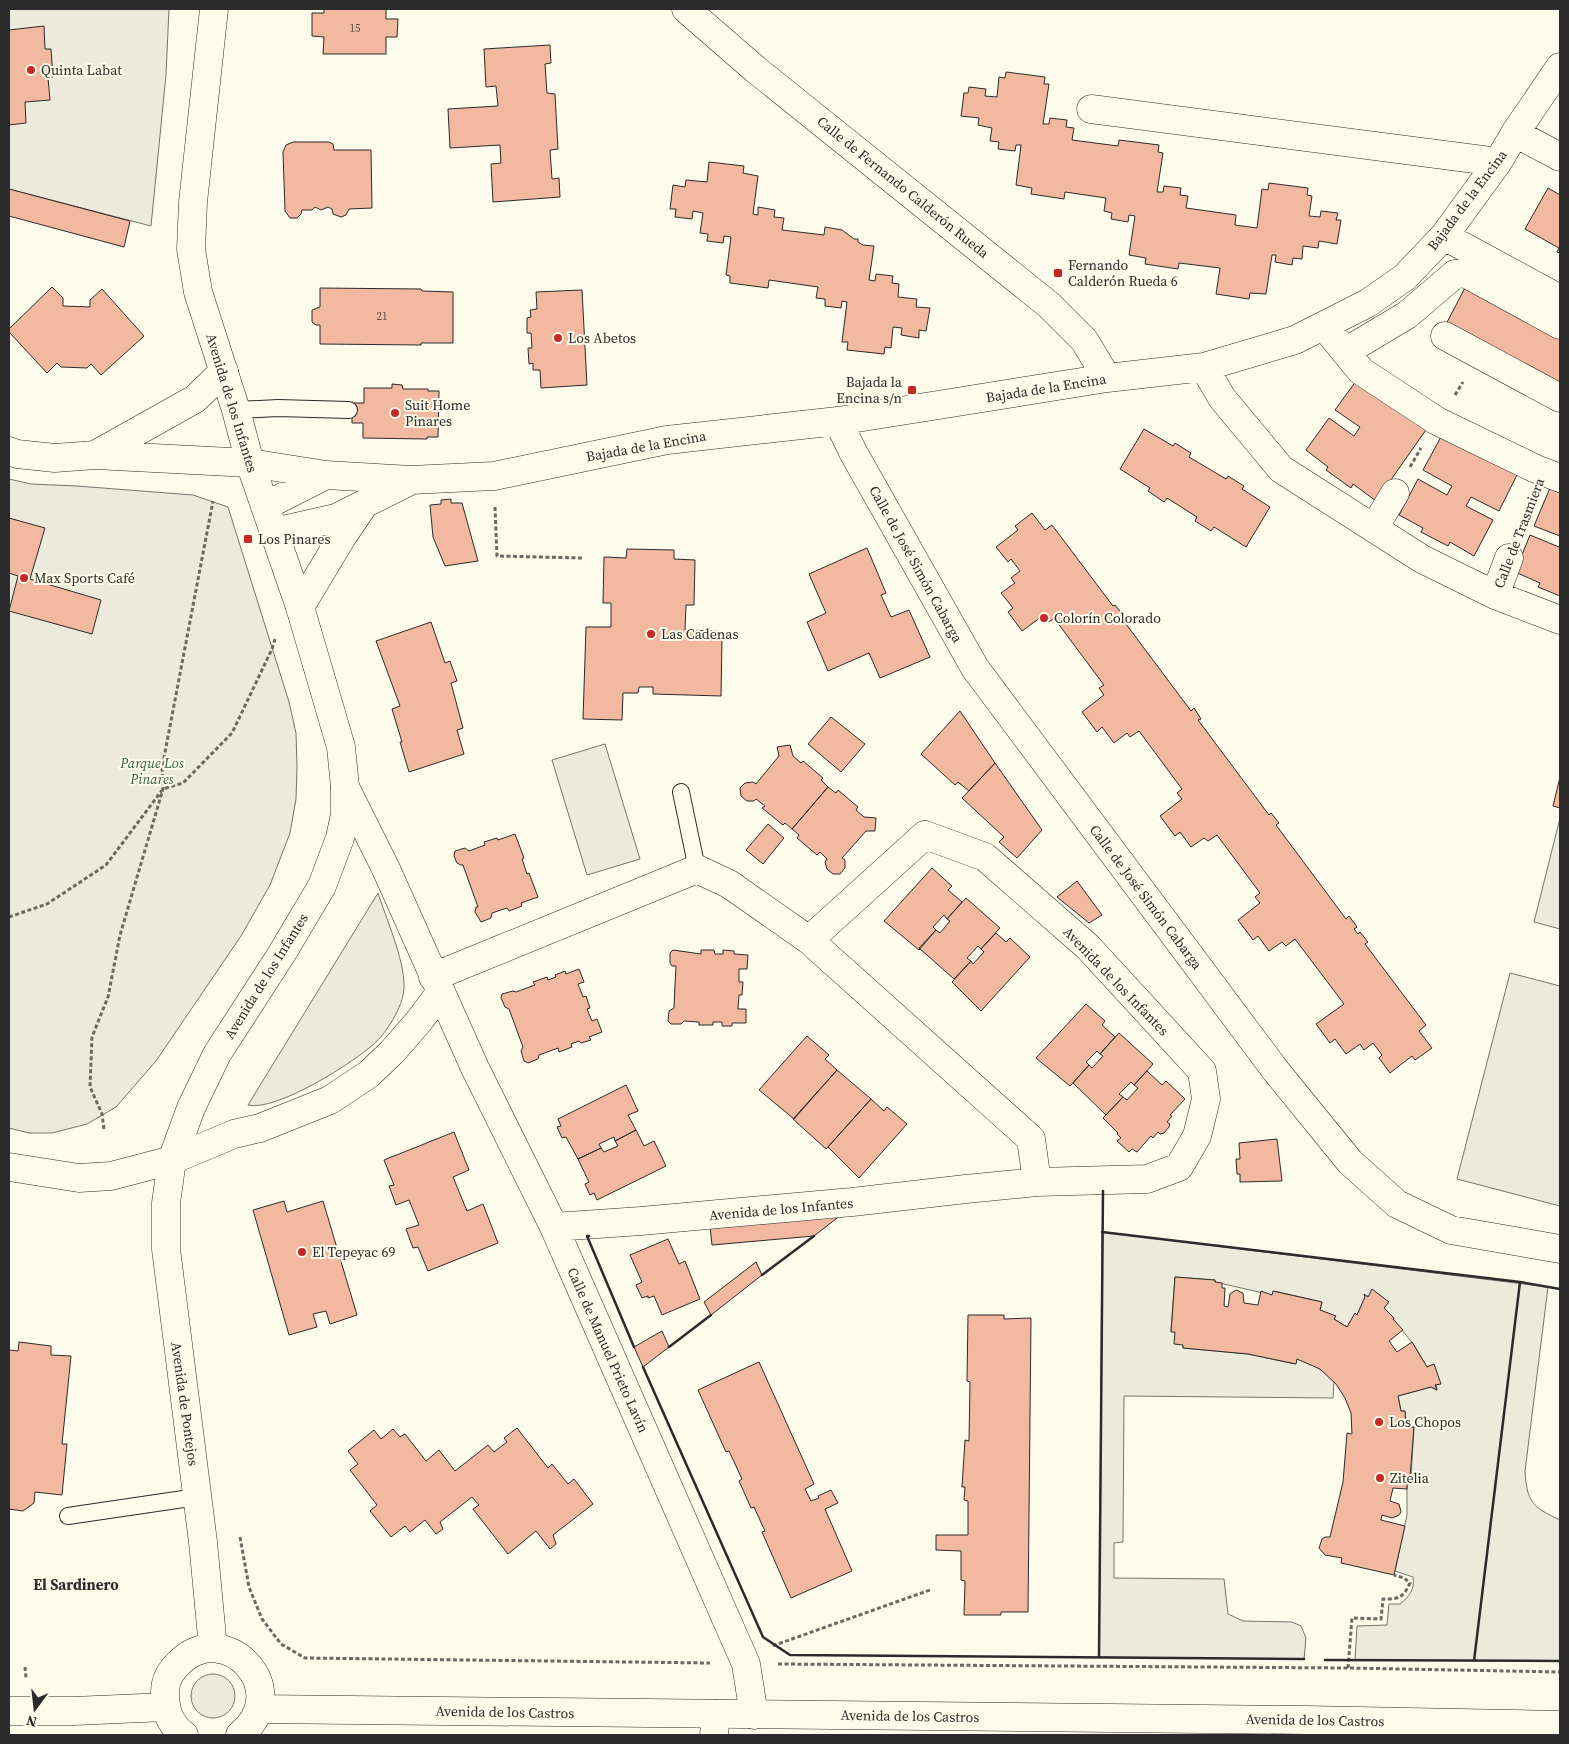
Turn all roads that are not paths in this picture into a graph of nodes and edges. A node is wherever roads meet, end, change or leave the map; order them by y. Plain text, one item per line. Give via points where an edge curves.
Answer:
1 (214, 9) edge
2 (686, 9) edge
3 (1560, 68) edge
4 (1091, 109) dead end
5 (1515, 133) junction
6 (1560, 157) edge
7 (1498, 162) junction
8 (1444, 236) junction
9 (1560, 299) edge
10 (1407, 315) junction
11 (1560, 325) edge
12 (1324, 326) junction
13 (1345, 352) junction
14 (1204, 367) junction
15 (224, 371) junction
16 (1107, 378) junction
17 (1560, 398) edge
18 (236, 410) junction
19 (349, 410) dead end
20 (838, 421) junction
21 (9, 451) edge
22 (95, 455) junction
23 (250, 463) junction
24 (326, 474) junction
25 (1548, 475) edge
26 (411, 480) junction
27 (1395, 493) dead end
28 (364, 504) junction
29 (265, 506) junction
30 (1374, 528) junction
31 (274, 532) junction
32 (1510, 558) road end
33 (1495, 595) junction
34 (300, 607) junction
35 (1560, 620) edge
36 (346, 787) junction
37 (681, 792) dead end
38 (697, 869) junction
39 (808, 940) junction
40 (437, 985) junction
41 (172, 1160) junction
42 (9, 1167) edge
43 (1037, 1182) junction
44 (554, 1227) junction
45 (1560, 1250) edge
46 (197, 1497) junction
47 (68, 1516) dead end
48 (212, 1648) junction
49 (165, 1707) junction
50 (259, 1709) junction
51 (9, 1711) edge
52 (754, 1715) junction
53 (715, 1725) edge
54 (1560, 1725) edge
55 (184, 1735) edge
56 (240, 1735) edge

1 - 15 street, Avenida de los Infantes via 193,202 191,250 198,292
2 - 16 street, Calle de Fernando Calderón Rueda via 755,69 1049,305 1084,340
3 - 5 street, Bajada de la Encina
4 - 7 street
5 - 6 street
5 - 7 street, Bajada de la Encina
7 - 8 street, Bajada de la Encina
8 - 9 street
8 - 12 street, Bajada de la Encina via 1405,277 1368,303
10 - 11 street via 1455,274 1465,273
10 - 13 street
10 - 17 street via 1479,357
12 - 13 street, Calle de Trasmiera
12 - 14 street, Bajada de la Encina via 1295,340
13 - 25 street, Calle de Trasmiera via 1361,371 1438,422
14 - 16 street, Bajada de la Encina
14 - 30 street, Calle de Trasmiera via 1222,398 1281,469
15 - 18 street, Avenida de los Infantes
15 - 22 street via 195,400
16 - 20 street, Bajada de la Encina
18 - 19 lane
18 - 23 street, Avenida de los Infantes
20 - 26 street, Bajada de la Encina via 667,440 494,476
20 - 45 street, Calle de José Simón Cabarga via 975,668 1276,1071 1350,1162 1397,1204 1451,1230
21 - 22 street, Bajada de la Encina via 55,458
22 - 23 street, Bajada de la Encina
23 - 24 street, Bajada de la Encina
23 - 29 street, Avenida de los Infantes
24 - 26 street, Bajada de la Encina
24 - 29 street
26 - 28 street, Bajada de la Encina
27 - 30 street
28 - 31 street, Bajada de la Encina via 336,518
28 - 34 street, Bajada de la Encina
29 - 31 street, Avenida de los Infantes
30 - 33 street, Calle de Trasmiera via 1422,559
31 - 34 street, Avenida de los Infantes
32 - 33 street, Calle de Trasmiera
33 - 35 street, Calle de Trasmiera
34 - 36 street, Avenida de los Infantes via 341,747
36 - 40 street, Avenida de los Infantes
36 - 41 street, Avenida de los Infantes via 340,838 322,886 217,1054 191,1108
37 - 38 lane
38 - 39 street via 729,884
38 - 40 street
39 - 43 street via 1031,1139
39 - 43 street, Avenida de los Infantes via 924,835 955,845 985,856 1088,947 1202,1071 1206,1098 1197,1136 1178,1167 1147,1179
40 - 41 street via 419,1021 375,1069 330,1100
40 - 44 street, Calle de Manuel Prieto Lavín via 474,1068
41 - 42 street via 111,1176 79,1178
41 - 46 street, Avenida de Pontejos via 166,1203 166,1249
43 - 44 street, Avenida de los Infantes via 852,1202
44 - 52 street, Calle de Manuel Prieto Lavín via 746,1664
46 - 47 lane
46 - 48 street, Avenida de Pontejos
48 - 49 street via 186,1656 173,1668 165,1684
48 - 50 street via 241,1657 254,1672 261,1692
49 - 51 street
49 - 55 street via 170,1720
50 - 53 street, Avenida de los Castros
50 - 56 street via 250,1727
52 - 53 street, Avenida de los Castros
52 - 54 street, Avenida de los Castros

